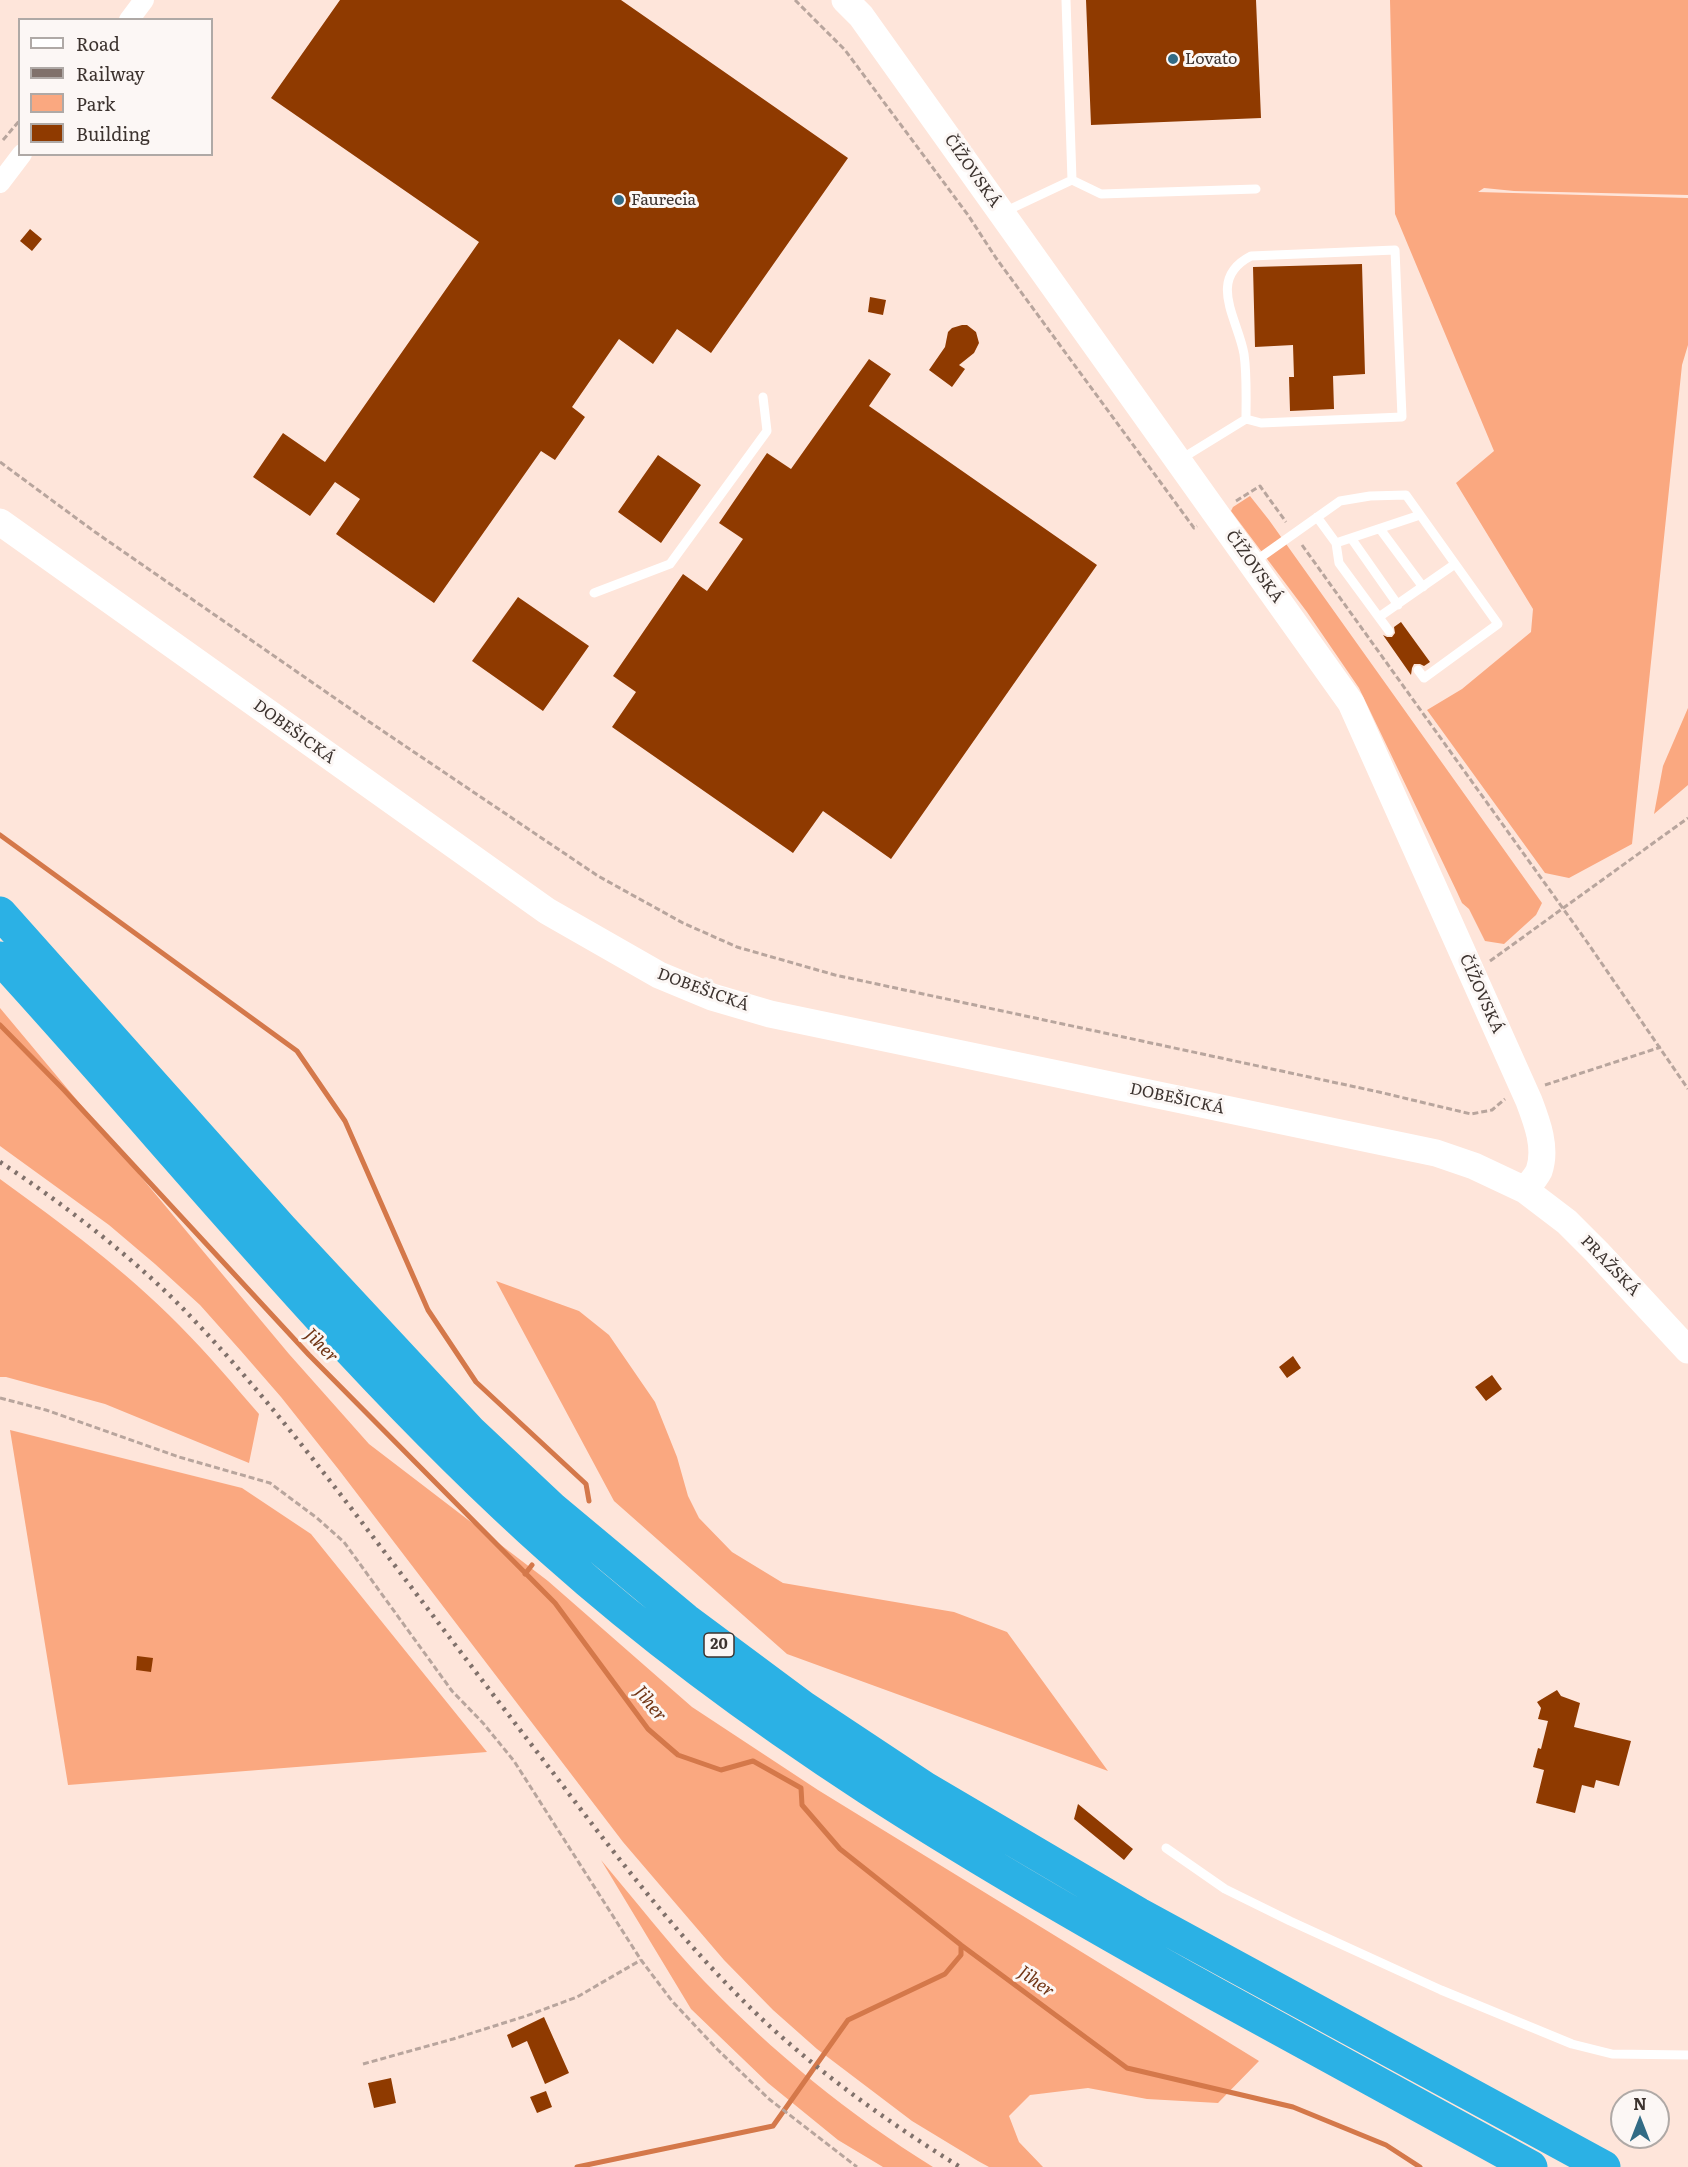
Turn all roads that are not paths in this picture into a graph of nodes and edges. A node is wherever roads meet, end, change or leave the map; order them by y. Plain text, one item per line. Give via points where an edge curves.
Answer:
1 (144, 0) edge
2 (845, 0) edge
3 (1066, 0) edge
4 (130, 18) edge
5 (20, 156) edge
6 (1072, 180) junction
7 (0, 183) edge
8 (1256, 189) dead end
9 (1002, 213) junction
10 (762, 397) dead end
11 (1246, 419) junction
12 (1178, 460) junction
13 (1420, 515) junction
14 (1317, 517) junction
15 (0, 522) edge
16 (1380, 529) junction
17 (1351, 538) junction
18 (1336, 543) junction
19 (1252, 564) junction
20 (1455, 564) junction
21 (1423, 587) junction
22 (594, 593) dead end
23 (1398, 605) junction
24 (1379, 618) junction
25 (1389, 631) dead end
26 (1418, 670) dead end
27 (0, 913) edge
28 (0, 958) edge
29 (1525, 1190) junction
30 (1688, 1350) edge
31 (1166, 1848) dead end
32 (1688, 2055) edge
33 (1531, 2167) edge
34 (1604, 2167) edge

1 - 4 street
2 - 9 street, ČÍŽOVSKÁ via 861,16
3 - 6 lane
5 - 7 street
6 - 8 lane via 1101,194
6 - 9 lane
9 - 12 street, ČÍŽOVSKÁ
10 - 22 lane via 767,431 670,564
11 - 11 lane via 1245,364 1230,312 1228,286 1239,262 1251,256 1395,250 1402,417 1261,423
11 - 12 lane
12 - 19 street, ČÍŽOVSKÁ
13 - 14 lane via 1406,495 1340,501
13 - 16 lane
13 - 20 lane
14 - 18 lane
14 - 19 lane
15 - 29 street, DOBEŠICKÁ via 537,905 659,975 712,997 770,1014 1436,1153
16 - 17 lane
16 - 21 lane
17 - 18 lane
17 - 23 lane
18 - 24 lane via 1339,563
19 - 29 street, ČÍŽOVSKÁ via 1351,703 1525,1091 1542,1143 1539,1172
20 - 21 lane
20 - 26 lane via 1498,624 1424,678
21 - 23 lane
23 - 24 lane
24 - 25 lane
27 - 34 highway, 20 via 281,1228 470,1431 554,1509 686,1620 803,1707 925,1788 1139,1914
28 - 33 highway, 20 via 368,1371 448,1454 555,1553 672,1650 783,1732 1015,1881
29 - 30 street, PRAŽSKÁ via 1567,1222
31 - 32 lane via 1225,1889 1290,1921 1572,2044 1612,2054

